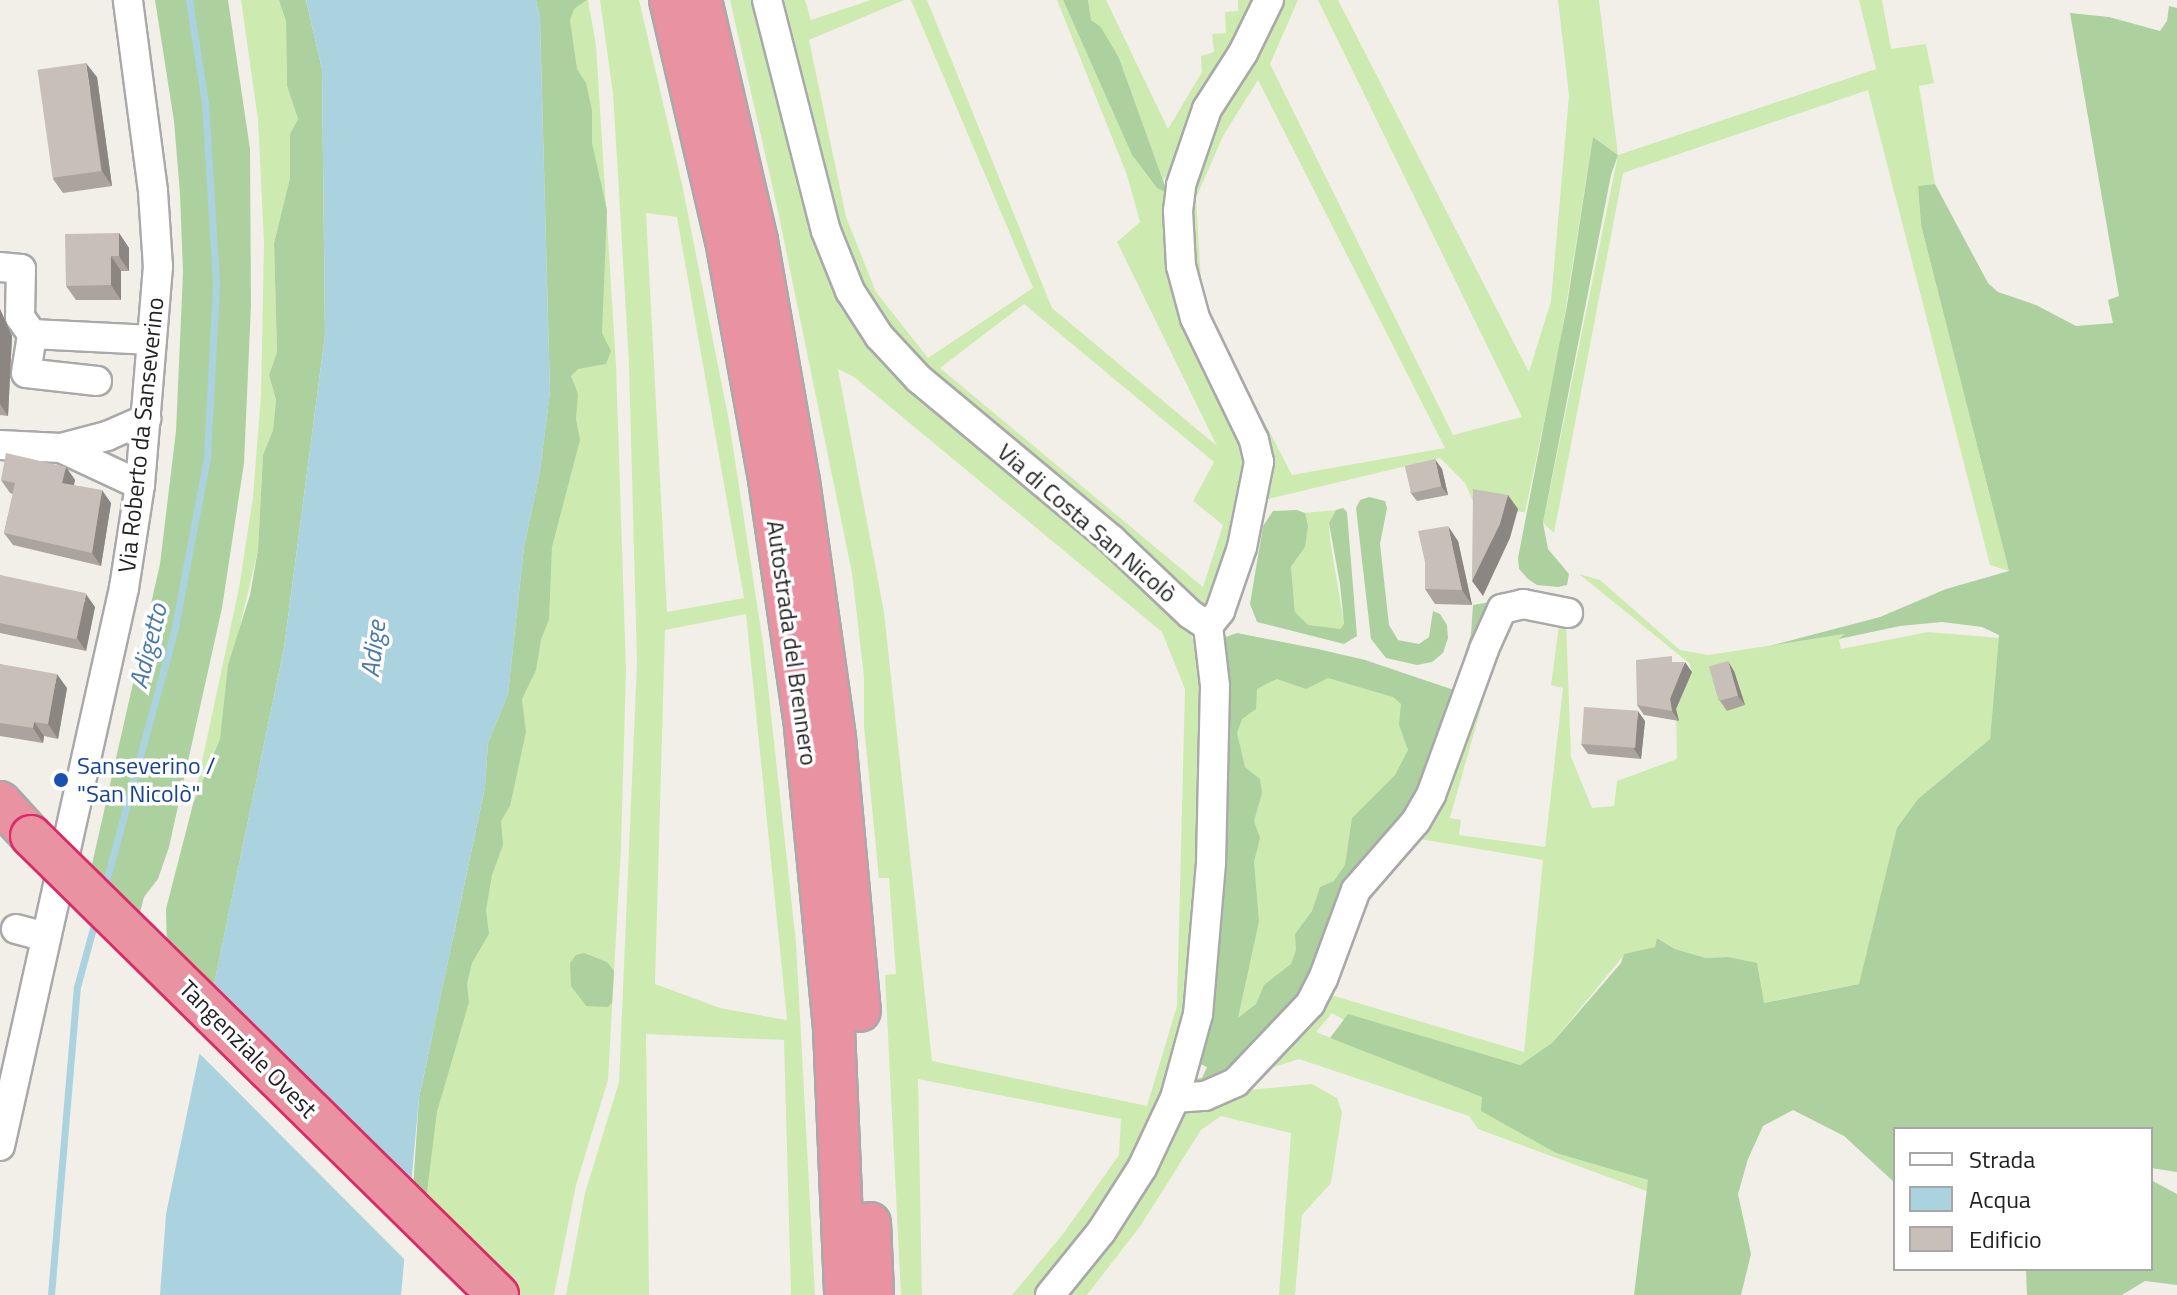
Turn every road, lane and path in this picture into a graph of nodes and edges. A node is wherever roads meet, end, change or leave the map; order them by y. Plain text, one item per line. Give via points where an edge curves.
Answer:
1 (128, 0) edge
2 (670, 0) edge
3 (701, 0) edge
4 (767, 0) edge
5 (1269, 0) edge
6 (0, 267) edge
7 (32, 334) junction
8 (152, 340) junction
9 (97, 381) dead end
10 (146, 419) junction
11 (0, 445) edge
12 (61, 448) junction
13 (140, 485) junction
14 (1568, 613) dead end
15 (1208, 626) junction
16 (0, 802) edge
17 (14, 843) edge
18 (16, 929) dead end
19 (46, 937) junction
20 (9, 1061) edge
21 (1175, 1098) junction
22 (0, 1146) edge
23 (463, 1295) edge
24 (498, 1295) edge
25 (845, 1295) edge
26 (873, 1295) edge
27 (1050, 1295) edge

1 - 8 street, Via Roberto da Sanseverino via 153,191 158,267
2 - 25 highway, Autostrada del Brennero via 729,255 805,727 834,1029
3 - 26 highway, Autostrada del Brennero via 760,256 833,723 862,1025
4 - 15 street, Via di Costa San Nicolò via 826,231 850,291 879,336 919,379
5 - 15 street via 1207,109 1181,185 1178,211 1181,266 1195,318 1254,440 1259,462 1242,547 1220,611
6 - 7 street via 21,269 20,317
7 - 8 street
7 - 9 street via 26,373
8 - 10 street, Via Roberto da Sanseverino
10 - 12 street
10 - 13 street, Via Roberto da Sanseverino
11 - 12 street
12 - 13 street
13 - 19 street, Via Roberto da Sanseverino via 124,588
14 - 21 street via 1523,604 1502,609 1431,795 1416,821 1356,890 1310,1004 1236,1082 1205,1096
15 - 21 street via 1215,686 1205,970
16 - 17 highway, Tangenziale Ovest
17 - 23 highway, Tangenziale Ovest
17 - 24 highway, Tangenziale Ovest, bridge
18 - 19 street
19 - 20 street, Via Roberto da Sanseverino
20 - 22 street, Via Roberto da Sanseverino
21 - 27 street via 1142,1168 1101,1232

